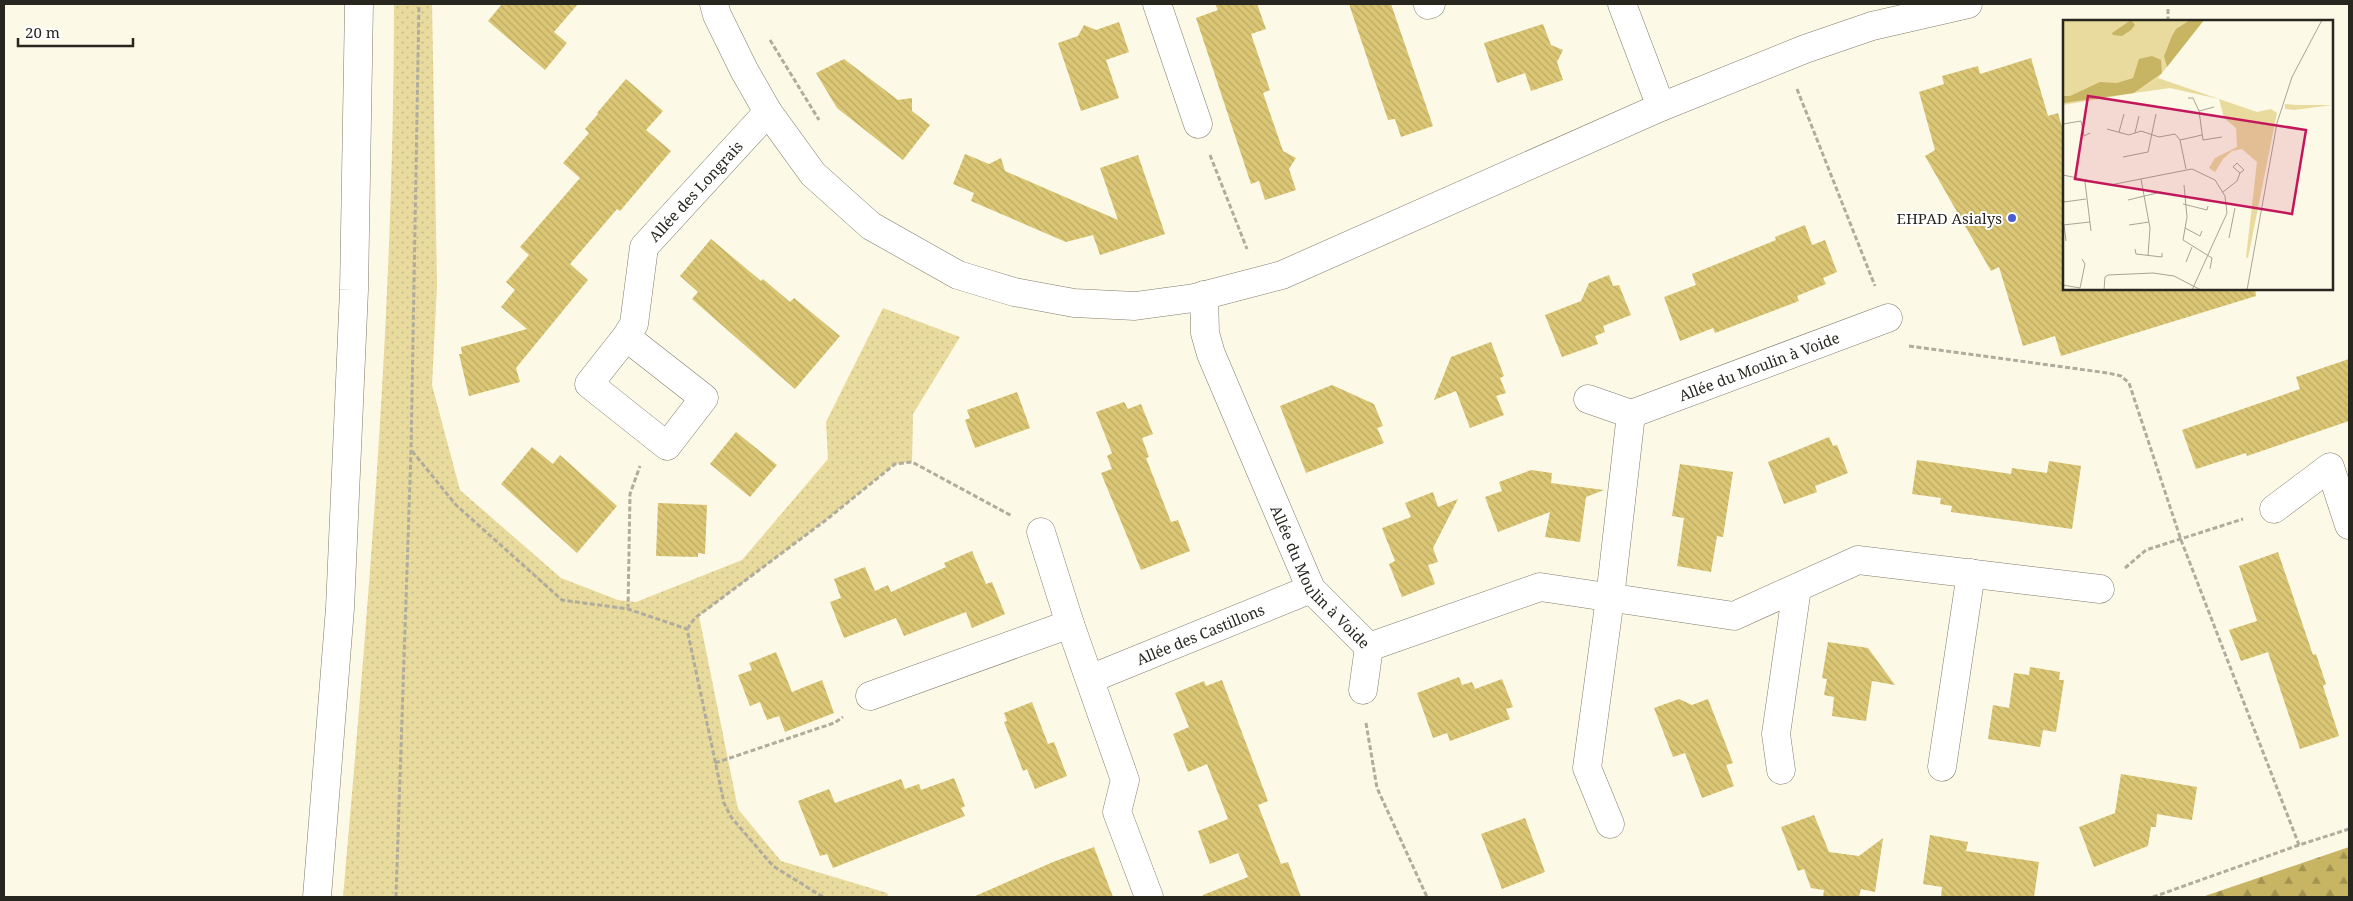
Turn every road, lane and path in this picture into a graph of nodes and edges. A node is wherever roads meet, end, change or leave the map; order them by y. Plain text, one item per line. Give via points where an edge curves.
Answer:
1 (359, 4) edge
2 (419, 4) edge
3 (714, 4) edge
4 (1157, 4) edge
5 (1622, 4) edge
6 (1968, 4) edge
7 (2168, 9) dead end
8 (2168, 20) edge
9 (766, 34) dead end
10 (1797, 88) dead end
11 (1661, 107) junction
12 (768, 112) junction
13 (821, 124) dead end
14 (1198, 124) joint
15 (1243, 252) dead end
16 (1204, 295) junction
17 (1888, 318) junction
18 (626, 338) dead end
19 (1588, 399) dead end
20 (1631, 414) junction
21 (411, 451) junction
22 (630, 494) dead end
23 (2274, 509) joint
24 (1017, 519) dead end
25 (2349, 525) edge
26 (1041, 532) dead end
27 (2181, 540) junction
28 (1972, 574) junction
29 (1797, 588) junction
30 (1310, 589) junction
31 (2100, 589) joint
32 (1610, 598) junction
33 (628, 609) junction
34 (1070, 624) junction
35 (688, 629) junction
36 (1369, 647) junction
37 (1090, 679) junction
38 (1363, 690) joint
39 (870, 696) dead end
40 (834, 723) dead end
41 (715, 763) junction
42 (1942, 767) dead end
43 (1781, 770) dead end
44 (1610, 824) dead end
45 (2349, 830) edge
46 (2299, 845) junction
47 (317, 897) edge
48 (396, 897) edge
49 (824, 897) edge
50 (1149, 897) edge
51 (1427, 897) edge
52 (2153, 897) edge

1 - 47 street via 354,290 340,598
2 - 21 path
3 - 12 street via 744,70
4 - 14 street
5 - 11 street
6 - 11 street via 1872,26
7 - 8 path
9 - 13 path
10 - 17 path
11 - 16 street via 1282,275
12 - 16 street via 813,174 872,226 958,275 1014,292 1074,304 1135,306
12 - 18 street, Allée des Longrais via 644,248 634,324
14 - 15 path via 1248,250
16 - 30 street, Allée du Moulin à Voide via 1205,333 1211,354
17 - 20 street, Allée du Moulin à Voide
17 - 27 path via 1899,344 2121,376 2129,383
19 - 20 street
20 - 32 street
21 - 33 path via 456,505 562,600
21 - 48 path
22 - 33 path
23 - 25 street via 2330,467
23 - 27 path
24 - 35 path via 912,462 895,464 695,618
26 - 34 street
27 - 31 path via 2146,550
27 - 46 path
28 - 29 street, Allée du Moulin à Voide via 1858,560
28 - 31 street, Allée du Moulin à Voide
28 - 42 street
29 - 32 street, Allée du Moulin à Voide via 1734,616
29 - 43 street via 1776,734
30 - 36 street, Allée du Moulin à Voide
30 - 37 street, Allée des Castillons
32 - 36 street, Allée du Moulin à Voide via 1540,587
32 - 44 street via 1587,768
33 - 35 path
34 - 37 street
34 - 39 street
35 - 41 path
36 - 38 street
37 - 50 street via 1125,780 1117,812
38 - 51 path via 1367,740 1376,788
40 - 41 path
41 - 49 path via 724,803 731,817 773,866
45 - 46 path
46 - 52 path

